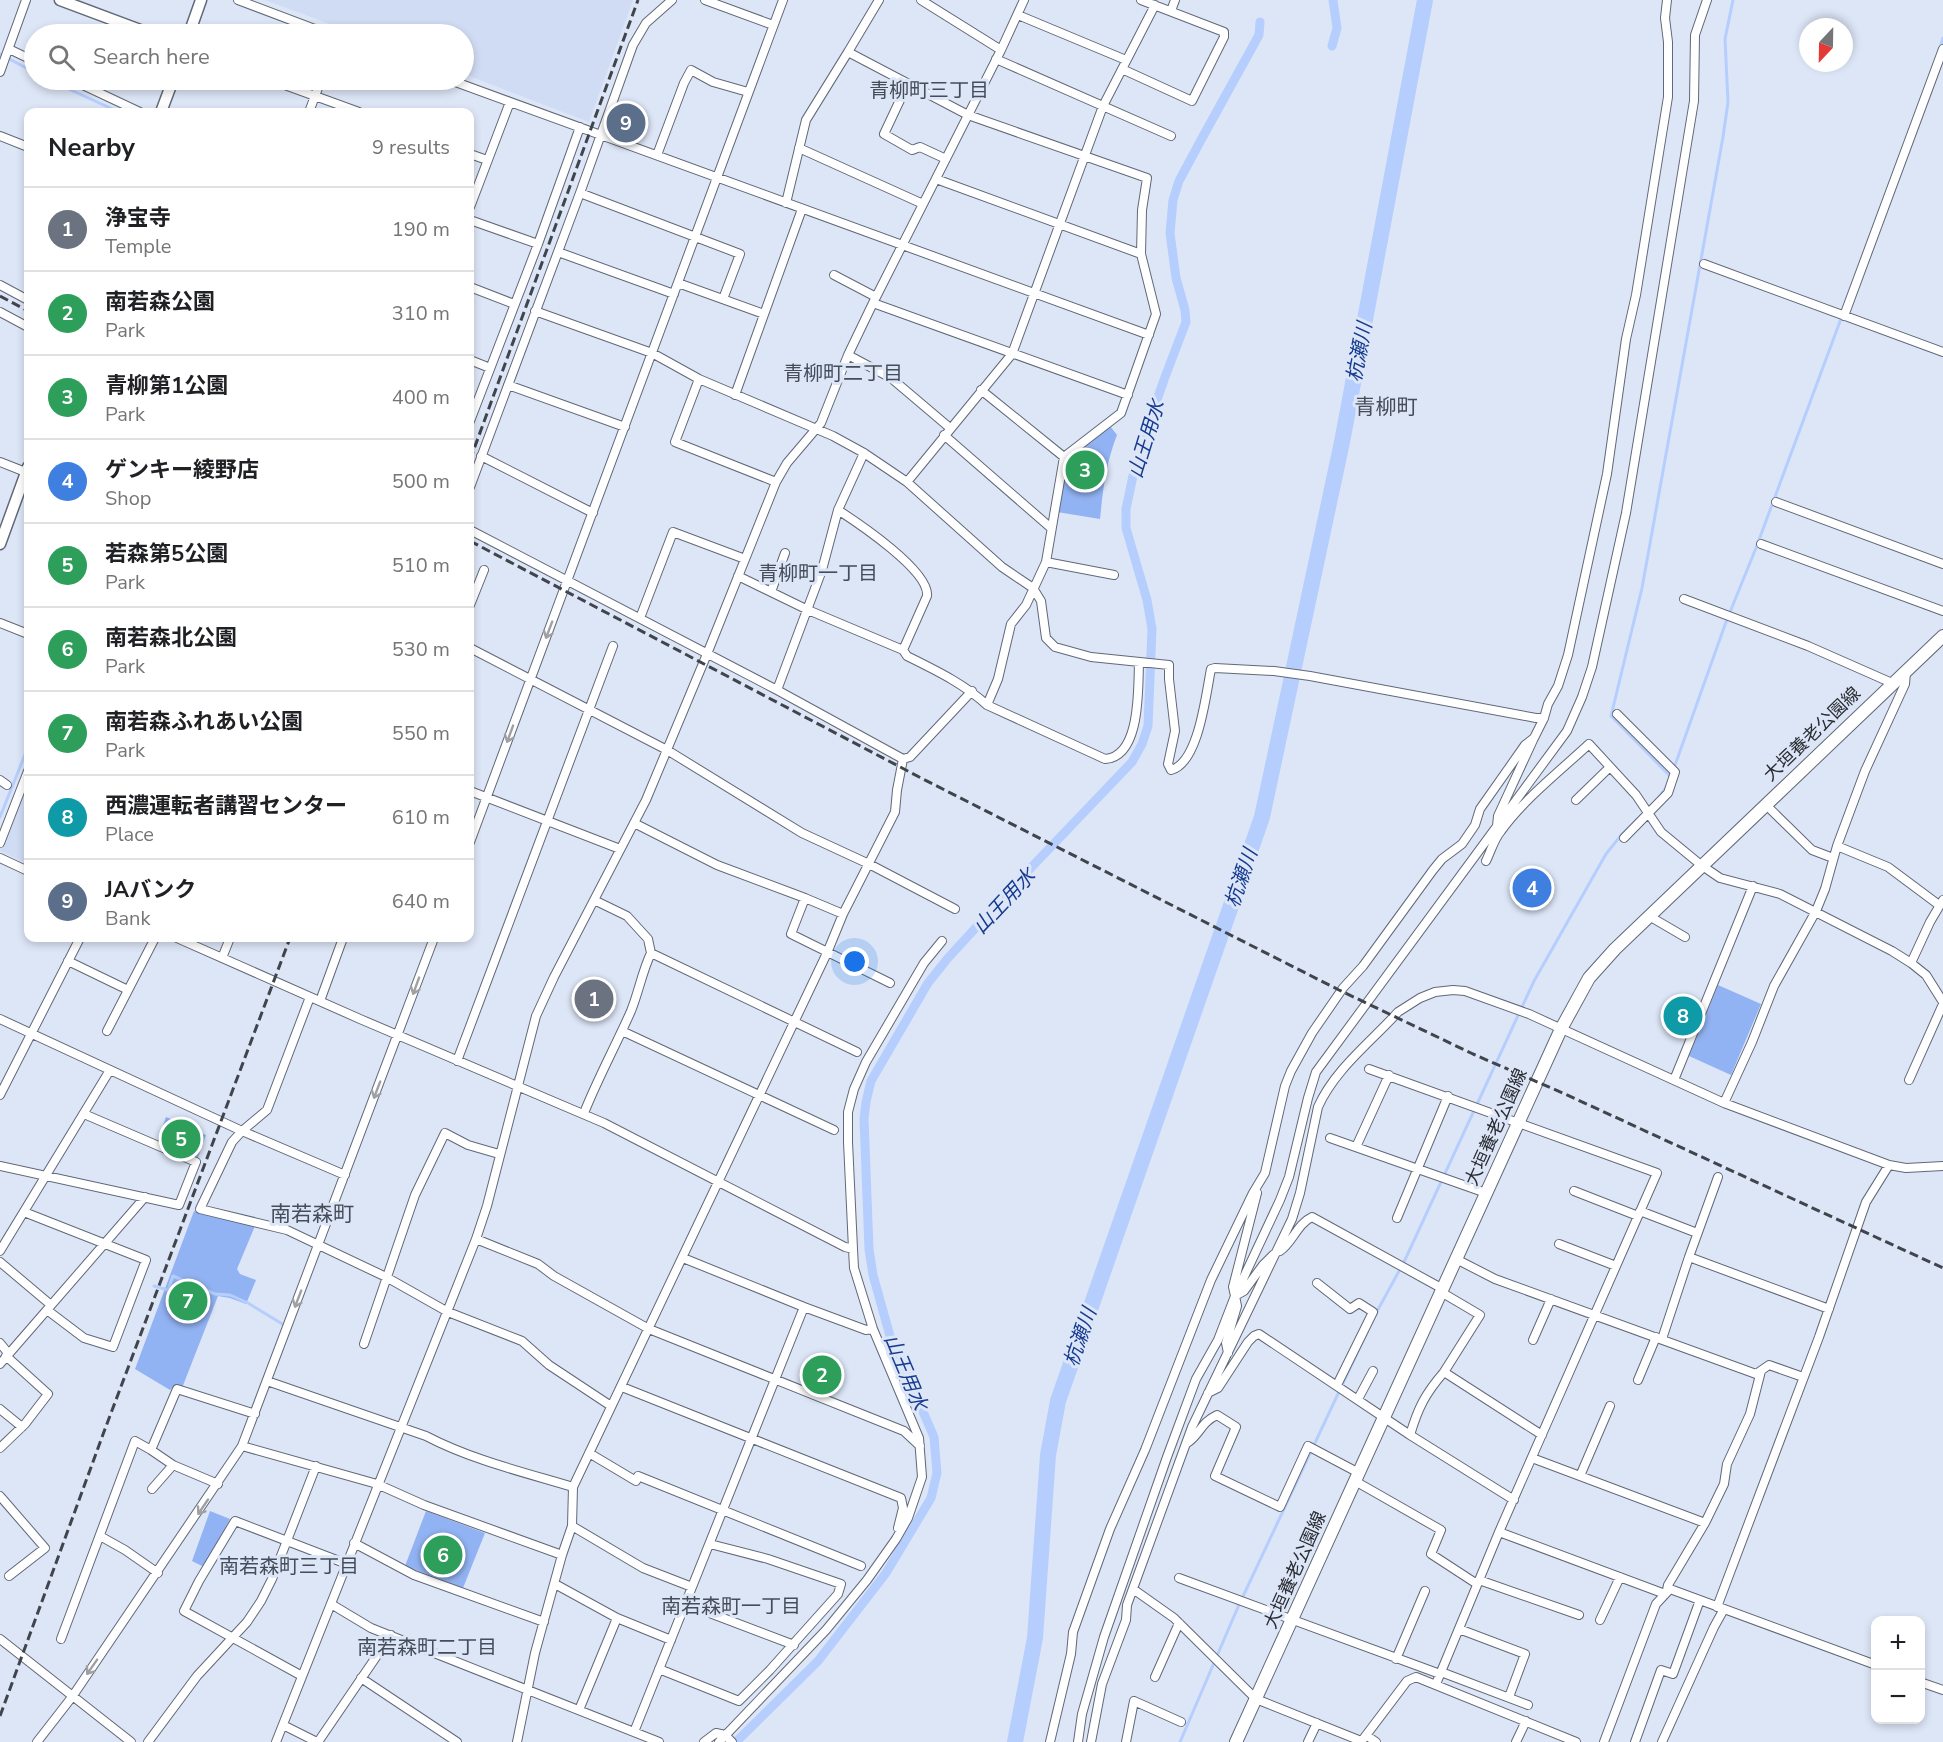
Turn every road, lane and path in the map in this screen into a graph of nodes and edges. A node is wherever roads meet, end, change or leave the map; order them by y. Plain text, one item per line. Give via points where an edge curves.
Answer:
1 (26, 0) edge
2 (60, 0) edge
3 (201, 0) edge
4 (238, 0) edge
5 (672, 0) edge
6 (705, 0) edge
7 (783, 0) edge
8 (879, 0) edge
9 (921, 0) edge
10 (1024, 0) edge
11 (1141, 0) edge
12 (1175, 0) edge
13 (1667, 0) edge
14 (1707, 0) edge
15 (1155, 5) junction
16 (1171, 11) junction
17 (1018, 15) junction
18 (124, 24) edge
19 (193, 24) edge
20 (302, 24) edge
21 (773, 25) junction
22 (9, 49) junction
23 (1943, 49) edge
24 (1001, 50) junction
25 (848, 52) junction
26 (24, 57) edge
27 (996, 59) junction
28 (1126, 60) junction
29 (1122, 69) junction
30 (0, 72) edge
31 (908, 83) junction
32 (474, 89) edge
33 (93, 90) edge
34 (169, 90) edge
35 (298, 90) edge
36 (317, 90) edge
37 (748, 92) junction
38 (315, 96) junction
39 (510, 102) junction
40 (1103, 106) junction
41 (132, 108) edge
42 (162, 108) edge
43 (310, 108) edge
44 (348, 108) edge
45 (968, 114) junction
46 (580, 127) junction
47 (601, 134) junction
48 (0, 136) edge
49 (1170, 136) dead end
50 (24, 145) edge
51 (800, 148) junction
52 (474, 155) edge
53 (657, 155) junction
54 (1084, 156) junction
55 (946, 159) junction
56 (487, 160) junction
57 (717, 178) junction
58 (936, 179) junction
59 (580, 193) junction
60 (474, 196) edge
61 (786, 203) junction
62 (923, 204) junction
63 (802, 209) junction
64 (474, 221) edge
65 (1059, 225) junction
66 (696, 236) junction
67 (537, 244) junction
68 (902, 246) junction
69 (558, 252) junction
70 (1140, 254) junction
71 (1704, 264) dead end
72 (834, 275) dead end
73 (678, 283) junction
74 (0, 285) edge
75 (474, 289) edge
76 (1034, 292) junction
77 (674, 294) junction
78 (24, 298) edge
79 (723, 298) junction
80 (874, 300) junction
81 (514, 304) junction
82 (535, 311) junction
83 (0, 312) edge
84 (764, 314) junction
85 (1844, 316) junction
86 (24, 325) edge
87 (1149, 335) junction
88 (1943, 352) edge
89 (652, 353) junction
90 (1012, 354) junction
91 (848, 355) junction
92 (474, 362) edge
93 (490, 368) junction
94 (699, 379) junction
95 (508, 385) junction
96 (981, 390) junction
97 (1128, 395) junction
98 (735, 396) junction
99 (474, 410) edge
100 (625, 427) junction
101 (950, 428) junction
102 (816, 429) junction
103 (944, 435) junction
104 (864, 453) junction
105 (481, 456) junction
106 (1064, 457) junction
107 (0, 462) edge
108 (24, 470) edge
109 (474, 476) edge
110 (24, 481) edge
111 (776, 482) junction
112 (907, 482) junction
113 (1776, 502) dead end
114 (838, 510) junction
115 (593, 513) junction
116 (1051, 528) junction
117 (474, 532) edge
118 (0, 544) edge
119 (1761, 544) dead end
120 (785, 554) dead end
121 (744, 559) junction
122 (1046, 562) junction
123 (1943, 564) edge
124 (484, 570) dead end
125 (1114, 575) dead end
126 (738, 576) junction
127 (567, 582) junction
128 (1033, 588) junction
129 (771, 592) junction
130 (474, 595) edge
131 (1684, 599) dead end
132 (808, 610) junction
133 (1943, 611) edge
134 (640, 618) junction
135 (0, 623) edge
136 (24, 632) edge
137 (1942, 639) edge
138 (613, 646) dead end
139 (474, 650) edge
140 (903, 650) junction
141 (708, 654) junction
142 (1141, 662) junction
143 (1906, 669) junction
144 (530, 679) junction
145 (1892, 683) junction
146 (777, 690) junction
147 (972, 691) junction
148 (987, 705) junction
149 (589, 708) junction
150 (1617, 714) dead end
151 (1544, 718) junction
152 (1534, 738) junction
153 (667, 750) junction
154 (903, 759) junction
155 (1610, 767) junction
156 (24, 781) edge
157 (474, 792) edge
158 (486, 797) junction
159 (1576, 801) dead end
160 (1765, 804) junction
161 (1649, 813) junction
162 (547, 820) junction
163 (634, 823) junction
164 (1498, 830) junction
165 (474, 831) edge
166 (1624, 838) dead end
167 (0, 843) edge
168 (1837, 846) junction
169 (620, 849) junction
170 (0, 858) edge
171 (1833, 858) junction
172 (1486, 861) dead end
173 (869, 864) junction
174 (1701, 865) junction
175 (24, 869) edge
176 (1753, 886) junction
177 (806, 898) junction
178 (594, 900) junction
179 (1941, 902) edge
180 (955, 909) dead end
181 (1816, 911) junction
182 (843, 914) junction
183 (1649, 916) junction
184 (1685, 937) dead end
185 (942, 941) dead end
186 (78, 942) edge
187 (153, 942) edge
188 (186, 942) edge
189 (228, 942) edge
190 (342, 942) edge
191 (433, 942) edge
192 (651, 953) junction
193 (827, 953) junction
194 (222, 958) junction
195 (68, 961) junction
196 (1911, 963) junction
197 (890, 984) dead end
198 (128, 990) junction
199 (310, 997) junction
200 (320, 1001) junction
201 (1943, 1003) edge
202 (0, 1019) edge
203 (794, 1023) junction
204 (1561, 1029) junction
205 (107, 1031) dead end
206 (622, 1031) junction
207 (31, 1034) junction
208 (398, 1035) junction
209 (856, 1052) dead end
210 (457, 1061) junction
211 (1370, 1068) dead end
212 (110, 1070) junction
213 (1389, 1076) junction
214 (1674, 1080) junction
215 (1909, 1080) dead end
216 (518, 1085) junction
217 (0, 1095) edge
218 (759, 1096) junction
219 (1448, 1096) junction
220 (1724, 1103) junction
221 (584, 1113) junction
222 (84, 1114) junction
223 (1519, 1122) junction
224 (834, 1130) dead end
225 (242, 1131) junction
226 (1330, 1138) dead end
227 (1356, 1147) junction
228 (499, 1155) junction
229 (1889, 1165) junction
230 (0, 1166) edge
231 (1943, 1166) edge
232 (1417, 1169) junction
233 (345, 1175) junction
234 (46, 1176) junction
235 (1718, 1177) dead end
236 (1260, 1180) junction
237 (719, 1182) junction
238 (1574, 1191) dead end
239 (1486, 1193) junction
240 (145, 1197) junction
241 (24, 1212) junction
242 (1639, 1214) junction
243 (1397, 1218) dead end
244 (1697, 1233) junction
245 (476, 1239) junction
246 (1559, 1244) dead end
247 (105, 1245) junction
248 (319, 1245) junction
249 (853, 1249) junction
250 (0, 1251) edge
251 (1278, 1252) junction
252 (1689, 1257) junction
253 (683, 1258) junction
254 (1456, 1259) junction
255 (0, 1262) edge
256 (1616, 1266) junction
257 (386, 1277) junction
258 (1317, 1284) dead end
259 (1442, 1290) junction
260 (1235, 1296) junction
261 (1551, 1299) junction
262 (804, 1307) junction
263 (49, 1308) junction
264 (1829, 1309) junction
265 (448, 1312) junction
266 (1595, 1315) junction
267 (650, 1329) junction
268 (873, 1329) junction
269 (1659, 1338) junction
270 (1533, 1340) dead end
271 (0, 1343) edge
272 (364, 1344) dead end
273 (1228, 1353) junction
274 (7, 1354) junction
275 (0, 1364) edge
276 (1373, 1371) dead end
277 (1761, 1371) junction
278 (1444, 1372) junction
279 (1803, 1377) junction
280 (776, 1378) junction
281 (1638, 1380) dead end
282 (267, 1381) junction
283 (1337, 1385) junction
284 (622, 1387) junction
285 (1208, 1393) junction
286 (1358, 1400) junction
287 (611, 1406) junction
288 (1610, 1406) dead end
289 (0, 1409) edge
290 (255, 1414) junction
291 (1384, 1417) junction
292 (22, 1426) junction
293 (401, 1428) junction
294 (1410, 1435) junction
295 (1542, 1435) junction
296 (751, 1439) junction
297 (1186, 1444) junction
298 (242, 1446) junction
299 (921, 1447) junction
300 (0, 1448) edge
301 (151, 1450) junction
302 (589, 1453) junction
303 (1532, 1458) junction
304 (172, 1465) junction
305 (316, 1466) junction
306 (1580, 1476) junction
307 (1357, 1477) junction
308 (218, 1484) junction
309 (377, 1484) junction
310 (573, 1487) junction
311 (152, 1489) dead end
312 (0, 1496) edge
313 (1514, 1500) junction
314 (723, 1509) junction
315 (1706, 1523) junction
316 (572, 1526) junction
317 (1499, 1532) junction
318 (100, 1536) junction
319 (896, 1539) junction
320 (286, 1542) junction
321 (354, 1543) junction
322 (710, 1544) junction
323 (562, 1556) junction
324 (347, 1564) junction
325 (861, 1566) dead end
326 (158, 1573) junction
327 (9, 1576) dead end
328 (1620, 1577) junction
329 (1179, 1578) dead end
330 (1478, 1582) junction
331 (555, 1584) junction
332 (692, 1587) junction
333 (1133, 1589) junction
334 (1425, 1591) dead end
335 (1666, 1592) junction
336 (1700, 1600) junction
337 (331, 1604) junction
338 (686, 1604) junction
339 (1721, 1608) junction
340 (1579, 1615) dead end
341 (617, 1618) junction
342 (1600, 1620) dead end
343 (1292, 1621) junction
344 (544, 1622) junction
345 (1179, 1623) junction
346 (1459, 1629) junction
347 (391, 1635) junction
348 (233, 1638) junction
349 (0, 1639) edge
350 (61, 1639) dead end
351 (671, 1640) junction
352 (794, 1645) junction
353 (1396, 1659) junction
354 (1871, 1664) edge
355 (659, 1669) junction
356 (1440, 1673) junction
357 (302, 1676) junction
358 (1155, 1677) dead end
359 (361, 1678) junction
360 (1436, 1684) junction
361 (1925, 1684) edge
362 (529, 1690) junction
363 (1943, 1690) edge
364 (72, 1697) junction
365 (1509, 1697) junction
366 (1256, 1699) junction
367 (1528, 1705) dead end
368 (579, 1710) junction
369 (1526, 1721) junction
370 (1181, 1722) dead end
371 (1317, 1724) junction
372 (283, 1725) junction
373 (634, 1732) junction
374 (729, 1739) edge
375 (1363, 1739) edge
376 (37, 1742) edge
377 (131, 1742) edge
378 (148, 1742) edge
379 (276, 1742) edge
380 (317, 1742) edge
381 (457, 1742) edge
382 (517, 1742) edge
383 (659, 1742) edge
384 (704, 1742) edge
385 (719, 1742) edge
386 (1050, 1742) edge
387 (1078, 1742) edge
388 (1091, 1742) edge
389 (1126, 1742) edge
390 (1236, 1742) edge
391 (1308, 1742) edge
392 (1376, 1742) edge
393 (1516, 1742) edge
394 (1576, 1742) edge
395 (1604, 1742) edge
396 (1635, 1742) edge
397 (1662, 1742) edge

1 - 22 street
2 - 18 main road
3 - 19 main road
4 - 20 street
5 - 47 street via 646,24 633,45
6 - 21 street
7 - 21 street
8 - 25 street
9 - 24 street
10 - 17 street
11 - 15 street
12 - 16 street
13 - 151 street via 1668,97 1607,474 1568,655
14 - 164 street via 1695,35 1695,94 1628,502 1592,667 1567,731
15 - 16 street
15 - 28 street
16 - 29 street via 1224,32 1192,101
17 - 24 street
17 - 28 street
21 - 37 street
22 - 26 street
22 - 30 street
23 - 85 street
24 - 27 street
25 - 31 street
25 - 51 street via 806,120
27 - 40 street
27 - 45 street
28 - 29 street
29 - 40 street
31 - 45 street
31 - 55 street via 884,134 912,150 920,147
32 - 39 street
33 - 41 street
34 - 42 main road
35 - 38 street
36 - 38 street
37 - 53 street via 713,82 691,70
37 - 57 street
38 - 43 street
38 - 44 street
39 - 46 street
39 - 56 street
40 - 49 street
40 - 54 street
45 - 54 street
45 - 55 street
46 - 47 street
46 - 67 street
47 - 53 street
47 - 59 street
48 - 50 street
51 - 61 street
51 - 62 street
52 - 56 street
53 - 57 street
54 - 65 street
54 - 70 street via 1147,178
55 - 58 street
56 - 60 street
57 - 61 street
57 - 66 street
58 - 62 street
58 - 65 street
59 - 66 street
59 - 69 street
61 - 63 street
62 - 68 street
63 - 68 street
63 - 84 street
64 - 67 street
65 - 70 street
65 - 76 street
66 - 73 street
66 - 79 street via 740,254
67 - 81 street
68 - 76 street
68 - 80 street
69 - 77 street
69 - 82 street
70 - 87 street via 1156,314
71 - 85 street
72 - 80 street
73 - 77 street
73 - 79 street
74 - 78 street
75 - 81 street
76 - 87 street
76 - 90 street
77 - 89 street
79 - 84 street
80 - 90 street
80 - 91 street
81 - 93 street
82 - 89 street
82 - 95 street
83 - 86 street
84 - 98 street
85 - 88 street
87 - 97 street
89 - 94 street
89 - 100 street
90 - 96 street
90 - 97 street
91 - 101 street via 891,378
91 - 102 street
92 - 93 street
93 - 99 street
94 - 98 street
94 - 111 street via 675,442
95 - 100 street
95 - 105 street
96 - 101 street
96 - 106 street
97 - 106 street via 1114,420
98 - 102 street
100 - 115 street
101 - 103 street
102 - 104 street
102 - 111 street
103 - 112 street
103 - 116 street
104 - 112 street
104 - 114 street
105 - 109 street
105 - 115 street
106 - 116 street
107 - 108 street
110 - 118 main road
111 - 121 street
112 - 128 street via 1002,567
113 - 123 street
114 - 132 street
114 - 140 street via 898,554 925,583 927,596
115 - 127 street
116 - 122 street
117 - 127 street
119 - 133 street
120 - 129 street
121 - 126 street
121 - 134 street via 672,532
122 - 125 street
122 - 128 street
124 - 130 street
126 - 129 street
126 - 141 street
127 - 134 street
127 -> 144 street
128 - 142 street via 1041,601 1046,638 1054,647 1091,657
128 - 148 street via 1011,624 998,679
129 - 132 street
131 - 145 street
132 - 140 street
132 - 146 street
134 - 141 street
135 - 136 street
137 - 143 main road, 大垣養老公園線
138 - 149 street
139 - 144 street
140 - 147 street via 907,656
141 - 146 street
141 - 153 street
142 - 148 street via 1133,731 1124,750 1113,759 1105,759
142 - 151 street via 1169,665 1175,731 1168,764 1171,770 1181,765 1193,744 1211,669 1310,676
143 - 145 main road, 大垣養老公園線
143 - 168 street via 1905,684 1865,771
144 - 149 street
144 -> 158 street
145 - 160 main road, 大垣養老公園線
146 - 154 street
147 - 148 street
147 - 154 street via 910,757
149 - 153 street
149 - 162 street
150 - 161 street via 1675,772 1668,793
151 - 152 street
152 - 164 street via 1498,816
152 - 236 street via 1480,809 1462,844 1432,870 1303,1048 1285,1086 1269,1159
153 - 163 street
153 - 173 street via 785,824
154 - 173 street via 895,812
155 - 159 street
155 - 161 street
155 - 164 street via 1589,744
156 - 167 street
157 - 158 street
158 - 162 street
158 - 165 street
160 - 171 street via 1812,850
160 - 174 main road, 大垣養老公園線
161 - 166 street
161 - 174 street via 1661,832
162 - 169 street
162 - 210 street
163 - 169 street
163 - 177 street via 717,865
164 - 172 street
164 - 260 street via 1316,1072 1289,1177
168 - 171 street
168 - 179 street via 1888,867
169 - 178 street
170 - 175 street
171 - 181 street
173 - 180 street
173 - 182 street
174 - 176 street via 1719,878
174 - 183 main road, 大垣養老公園線
176 - 181 street
176 - 214 street
177 - 182 street
177 - 193 street via 791,934
178 - 192 street via 627,916 648,939
178 - 216 street via 536,1016
179 - 196 street
181 - 196 street
181 - 220 street via 1774,986
182 - 193 street
183 - 184 street
183 - 204 main road, 大垣養老公園線 via 1589,978
185 - 249 street via 918,973 854,1089 848,1112
186 - 195 street
187 - 198 street
188 - 194 street
189 - 194 street
190 - 200 street
191 -> 208 street
192 - 203 street
192 - 206 street
193 - 197 street
193 - 203 street
194 - 199 street
195 - 198 street
195 - 207 street
196 - 201 street via 1926,975
198 - 205 street
199 - 200 street
199 - 225 street via 267,1110
200 - 208 street
201 - 215 street
202 - 207 street
203 - 209 street
203 - 218 street
204 - 214 street
204 - 223 main road, 大垣養老公園線
204 - 251 street via 1459,990 1436,992 1403,1008 1323,1096 1295,1208
206 - 218 street
206 - 221 street
207 - 212 street
207 - 217 street
208 - 210 street
208 -> 233 street
210 - 216 street
211 - 213 street
212 - 222 street
212 - 225 street
213 - 219 street
213 - 227 street
214 - 220 street
216 - 221 street
216 - 228 street
218 - 224 street
218 - 237 street
219 - 223 street
219 - 232 street
220 - 229 street
221 - 237 street
222 - 234 street
222 - 240 street via 196,1161 179,1205
223 - 239 main road, 大垣養老公園線
223 - 242 street via 1657,1173
225 - 233 street
225 - 248 street via 232,1142 200,1209 287,1230
226 - 227 street
227 - 232 street
228 - 245 street
228 - 257 street via 445,1133 414,1195
229 - 231 street
229 - 264 street via 1866,1202
230 - 234 street
232 - 239 street
232 - 243 street
233 - 248 street
234 - 240 street
234 - 241 street
235 - 244 street
236 - 260 street via 1233,1287
236 - 386 street via 1211,1280 1110,1529 1073,1632
237 - 249 street
237 - 253 street
238 - 242 street
239 - 254 main road, 大垣養老公園線
240 - 247 street
241 - 247 street
241 - 250 street
242 - 244 street
242 - 256 street
244 - 252 street
245 - 265 street
245 - 267 street via 538,1264
246 - 256 street
247 - 263 street
247 - 263 street via 146,1260 113,1347 84,1338
248 - 257 street
248 -> 282 street
249 - 268 street via 854,1268
251 - 259 street via 1312,1217
251 - 260 street via 1263,1265 1244,1292
251 - 273 street
252 - 264 street
252 - 269 street
253 - 262 street
253 - 267 street
254 - 259 main road, 大垣養老公園線
254 - 261 street via 1495,1279
255 - 263 street
256 - 266 street
257 - 265 street
257 - 272 street
258 - 283 street via 1350,1309 1359,1303 1373,1312
259 - 278 street via 1480,1315
259 - 291 main road, 大垣養老公園線
260 - 273 street via 1237,1306 1226,1343
260 - 387 street via 1218,1340 1196,1379 1112,1614 1082,1714
261 - 266 street
261 - 270 street
262 - 268 street via 866,1330
262 - 280 street
263 - 274 street
264 - 279 street
265 - 287 street via 522,1341 549,1365
265 - 293 street
266 - 269 street
266 - 295 street
267 - 280 street
267 - 284 street
268 - 299 street
269 - 277 street via 1756,1374
269 - 281 street
271 - 274 street
273 - 285 street
274 - 275 street
274 - 292 street via 48,1394
276 - 286 street
277 - 279 street via 1769,1365
277 - 315 street via 1750,1414
278 - 294 street via 1418,1407
278 - 295 street
279 - 339 street
280 - 296 street
280 - 299 street via 904,1431
282 - 290 street
282 - 293 street
283 - 285 street via 1259,1334 1248,1342 1218,1388
283 - 286 street
284 - 287 street
284 - 296 street
285 - 297 street
286 - 291 street
287 - 302 street
288 - 306 street
289 - 292 street
290 - 298 street
290 - 301 street via 177,1389
291 - 294 street
291 - 307 main road, 大垣養老公園線
292 - 300 street
293 - 309 street
293 - 310 street via 483,1460
294 - 313 street
295 - 303 street
296 - 314 street
296 - 319 street via 901,1498 902,1515
297 - 307 street via 1216,1415 1236,1428 1215,1476 1280,1507 1308,1446
297 - 333 street
298 - 305 street
298 - 308 street
299 - 319 street via 922,1477
301 - 304 street
301 - 318 street via 135,1441
302 - 310 street
302 - 314 street via 636,1482 638,1476
303 - 306 street
303 - 313 street
304 - 308 street
304 - 311 street
305 - 309 street
305 - 320 street
306 - 315 street
307 - 330 street via 1441,1530 1431,1554
307 - 343 main road, 大垣養老公園線
308 -> 326 street
309 - 321 street
309 - 323 street
310 - 316 street
312 - 327 street via 45,1548
313 - 317 street
314 - 322 street
314 - 325 street
315 - 335 street
316 - 323 street
316 - 332 street via 643,1568
317 - 328 street
317 - 330 street
318 - 326 street
318 - 350 street
319 - 374 street via 826,1630
320 - 324 street
320 - 348 street via 261,1601
320 - 348 street via 235,1521 199,1581 184,1611
321 - 324 street
321 - 344 street via 414,1575
322 - 332 street
322 - 352 street via 841,1584 838,1594
323 - 331 street
324 - 337 street
326 -> 364 street
328 - 335 street
328 - 342 street
329 - 343 street
330 - 340 street
330 - 346 street
331 - 341 street
331 - 344 street
332 - 338 street
333 - 345 street
333 - 388 street via 1102,1684
334 - 353 street
335 - 336 street via 1670,1589
335 - 395 street via 1656,1604
336 - 339 street
336 - 396 street via 1673,1674 1661,1670
337 - 347 street
337 - 357 street
338 - 351 street
338 - 352 street
339 - 354 street
339 - 397 street
341 - 351 street
341 - 368 street
343 - 353 street
343 - 366 main road, 大垣養老公園線
344 - 362 street
345 - 358 street
345 - 366 street
346 - 356 street
346 - 365 street via 1525,1654
347 - 359 street
347 - 362 street
348 - 357 street
348 - 378 street via 198,1676
349 - 364 street
351 - 355 street
352 - 355 street via 739,1701
353 - 356 street
355 - 373 street
356 - 360 street
356 - 365 street
357 - 372 street
359 - 380 street
359 - 381 street
360 - 369 street
360 - 375 street via 1420,1678 1407,1681
361 - 363 street
362 - 368 street
362 - 382 street
364 - 376 street
364 - 377 street
365 - 367 street
366 - 371 street
366 - 390 main road, 大垣養老公園線
368 - 373 street
369 - 393 street
369 - 394 street
370 - 389 street via 1134,1701
371 - 375 street
371 - 391 street
372 - 379 street
372 - 380 street
373 - 383 street
374 - 384 street via 716,1733
374 - 385 street
375 - 392 street

